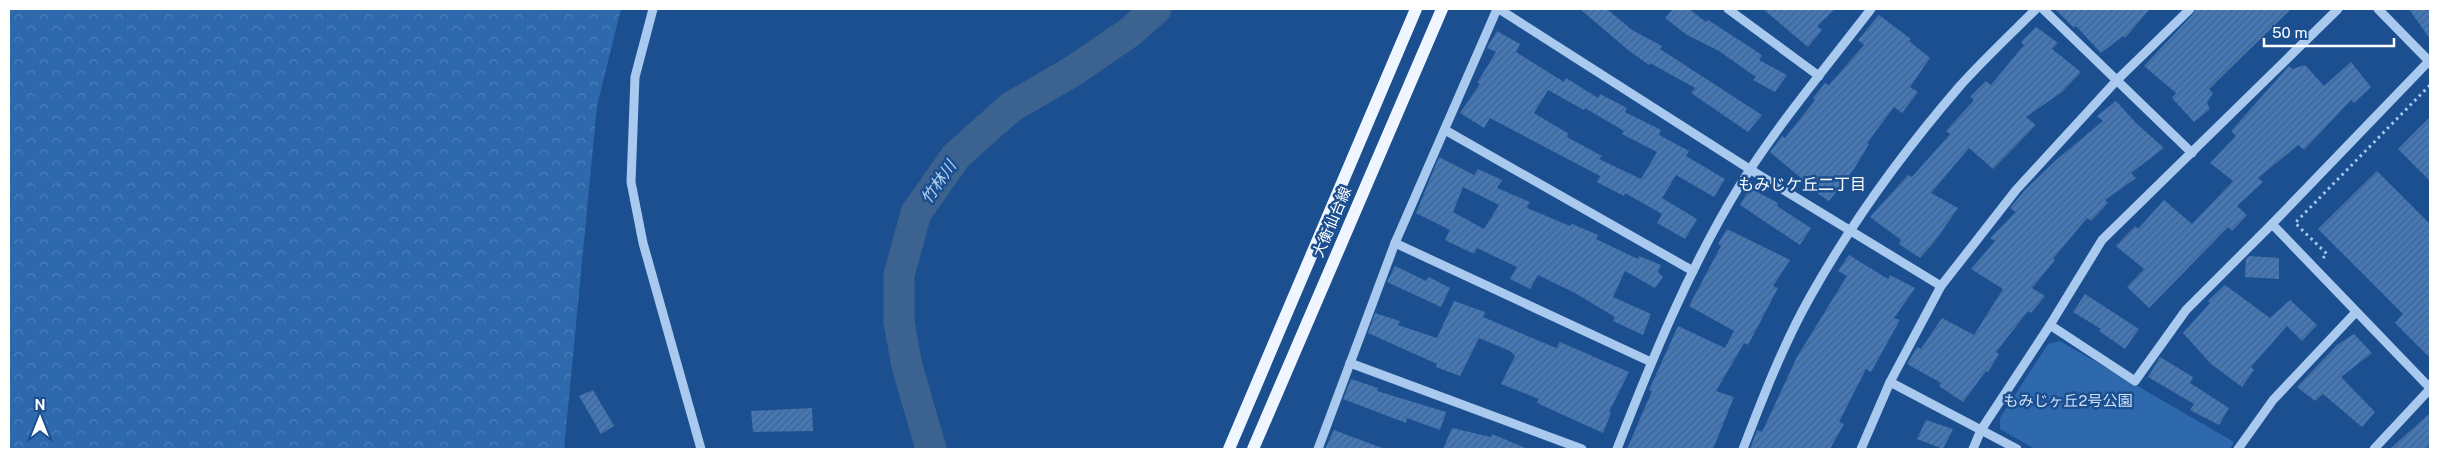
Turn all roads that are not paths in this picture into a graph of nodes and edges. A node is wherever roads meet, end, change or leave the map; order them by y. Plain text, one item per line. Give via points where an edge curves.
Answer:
1 (653, 9) edge
2 (1416, 9) edge
3 (1442, 9) edge
4 (1498, 9) edge
5 (1728, 9) edge
6 (1871, 9) edge
7 (2036, 9) edge
8 (2043, 9) edge
9 (2190, 9) edge
10 (2338, 9) edge
11 (2378, 9) edge
12 (2430, 60) edge
13 (1818, 76) junction
14 (2117, 80) junction
15 (1445, 130) junction
16 (2192, 153) junction
17 (1751, 170) junction
18 (2272, 224) junction
19 (1849, 231) junction
20 (1395, 243) junction
21 (1693, 271) junction
22 (1941, 286) junction
23 (2356, 312) junction
24 (2050, 325) junction
25 (1651, 362) junction
26 (1350, 363) junction
27 (1890, 382) junction
28 (2430, 388) edge
29 (1981, 430) junction
30 (701, 449) edge
31 (1229, 449) edge
32 (1253, 449) edge
33 (1318, 449) edge
34 (1582, 449) edge
35 (1617, 449) edge
36 (1743, 449) edge
37 (1862, 449) edge
38 (1973, 449) edge
39 (2017, 449) edge
40 (2238, 449) edge
41 (2374, 449) edge

1 - 30 street via 635,77 631,182 643,243
2 - 31 main road, 大衡仙台線
3 - 32 main road, 大衡仙台線
4 - 15 street
4 - 17 street
5 - 13 street
6 - 13 street
7 - 19 street via 1960,86 1901,157
8 - 14 street
9 - 14 street
10 - 16 street
11 - 12 street
12 - 18 street
13 - 17 street
14 - 16 street
14 - 22 street via 2016,190
15 - 20 street
15 - 21 street
16 - 24 street via 2102,240
17 - 19 street
17 - 21 street
18 - 23 street
18 - 24 street via 2186,310 2135,381
19 - 22 street
19 - 36 street via 1809,298 1782,353
20 - 25 street
20 - 26 street
21 - 25 street
22 - 27 street
23 - 28 street
23 - 40 street via 2273,400
24 - 29 street
25 - 35 street
26 - 33 street
26 - 34 street
27 - 29 street
27 - 37 street
28 - 41 street
29 - 38 street
29 - 39 street

